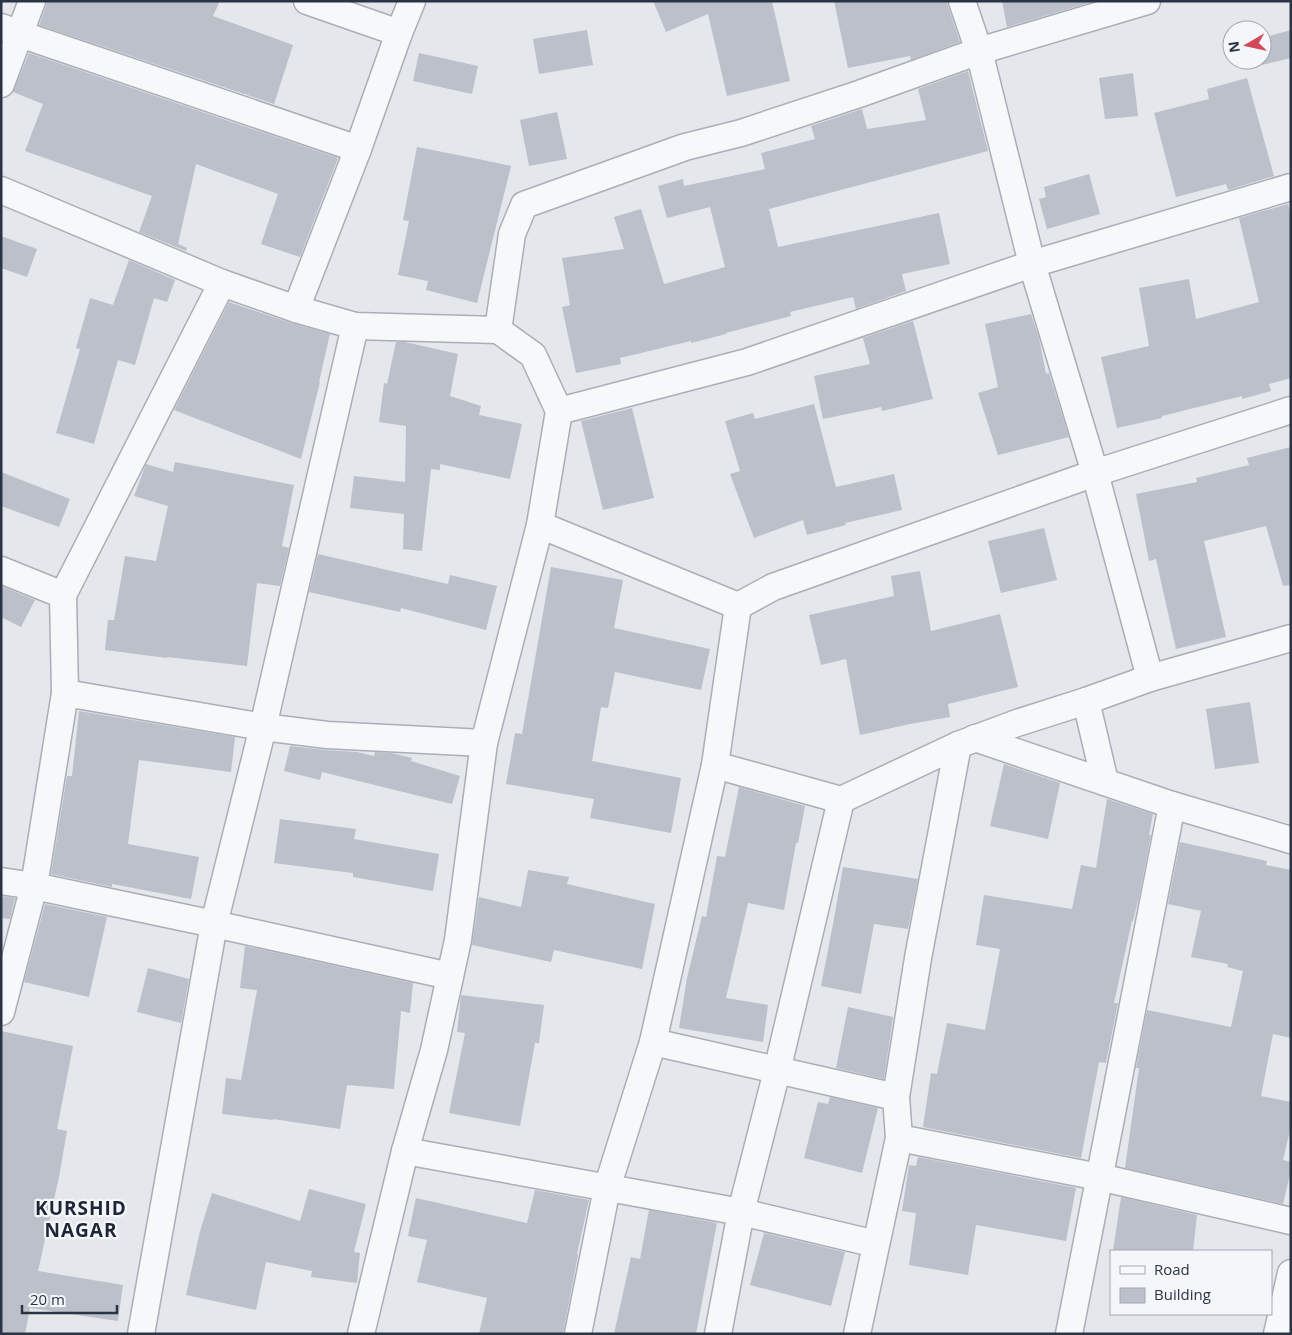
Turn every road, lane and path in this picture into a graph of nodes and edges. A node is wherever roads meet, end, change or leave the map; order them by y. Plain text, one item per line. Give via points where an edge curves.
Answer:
1 (32, 1) edge
2 (307, 1) edge
3 (412, 1) edge
4 (962, 1) edge
5 (1147, 1) edge
6 (11, 31) edge
7 (399, 33) junction
8 (979, 51) junction
9 (1, 84) edge
10 (358, 149) junction
11 (1291, 187) edge
12 (1, 190) edge
13 (1032, 264) junction
14 (222, 282) junction
15 (296, 309) junction
16 (355, 326) junction
17 (498, 330) junction
18 (1291, 410) edge
19 (559, 411) junction
20 (1096, 474) junction
21 (540, 525) junction
22 (1, 570) edge
23 (63, 596) junction
24 (738, 606) junction
25 (1291, 638) edge
26 (1150, 678) junction
27 (66, 693) junction
28 (1086, 701) junction
29 (263, 727) junction
30 (967, 742) junction
31 (484, 743) junction
32 (715, 765) junction
33 (1106, 782) junction
34 (841, 800) junction
35 (1172, 805) junction
36 (1291, 840) edge
37 (1, 881) edge
38 (34, 886) junction
39 (214, 924) junction
40 (450, 976) junction
41 (1, 1012) edge
42 (653, 1042) junction
43 (777, 1071) junction
44 (896, 1097) junction
45 (899, 1138) junction
46 (405, 1151) junction
47 (1099, 1176) junction
48 (607, 1188) junction
49 (741, 1212) junction
50 (1291, 1221) edge
51 (876, 1244) junction
52 (1291, 1272) edge
53 (142, 1334) edge
54 (361, 1334) edge
55 (578, 1334) edge
56 (718, 1334) edge
57 (857, 1334) edge
58 (1069, 1334) edge
59 (1277, 1334) edge

1 - 6 street
2 - 7 street
3 - 7 street
4 - 8 street
5 - 8 street
6 - 9 street
6 - 10 street
7 - 10 street
8 - 13 street
8 - 17 street via 524,205 512,234
10 - 15 street
11 - 13 street
12 - 14 street
13 - 19 street via 747,362
13 - 20 street
14 - 15 street
14 - 23 street
15 - 16 street
16 - 17 street
16 - 29 street
17 - 19 street via 533,355
18 - 20 street
19 - 21 street
20 - 24 street via 773,587
20 - 26 street
21 - 24 street
21 - 31 street
22 - 23 street
23 - 27 street
24 - 32 street
25 - 26 street
26 - 28 street
27 - 29 street
27 - 38 street
28 - 30 street
28 - 33 street
29 - 31 street via 327,735
29 - 39 street
30 - 33 street
30 - 34 street
30 - 44 street via 918,958
31 - 40 street via 458,940
32 - 34 street
32 - 42 street
33 - 35 street
34 - 43 street
35 - 36 street
35 - 47 street
37 - 38 street
38 - 39 street
38 - 41 street
39 - 40 street
39 - 53 street
40 - 46 street via 434,1050
42 - 43 street
42 - 48 street
43 - 44 street
43 - 49 street
44 - 45 street
45 - 47 street
45 - 51 street
46 - 48 street
46 - 54 street
47 - 50 street
47 - 58 street
48 - 49 street
48 - 55 street
49 - 51 street
49 - 56 street
51 - 57 street
52 - 59 street

